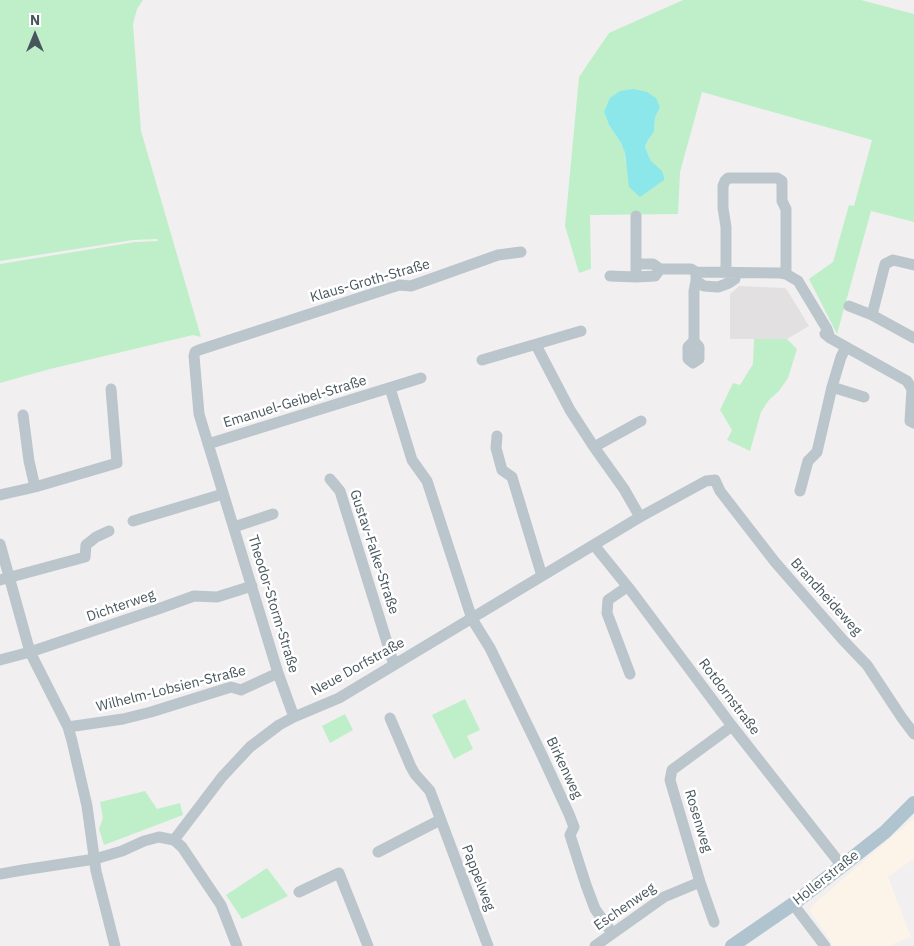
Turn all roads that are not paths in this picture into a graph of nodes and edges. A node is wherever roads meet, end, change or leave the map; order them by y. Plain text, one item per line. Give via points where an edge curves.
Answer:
1 (636, 216) dead end
2 (521, 252) dead end
3 (636, 264) junction
4 (914, 265) edge
5 (660, 269) junction
6 (731, 273) junction
7 (786, 274) junction
8 (610, 276) dead end
9 (636, 277) junction
10 (696, 277) junction
11 (849, 306) dead end
12 (872, 315) junction
13 (581, 331) dead end
14 (914, 338) edge
15 (694, 341) dead end
16 (536, 344) junction
17 (846, 347) junction
18 (199, 350) joint
19 (482, 360) dead end
20 (421, 378) dead end
21 (832, 387) junction
22 (390, 388) junction
23 (913, 388) edge
24 (111, 389) dead end
25 (864, 396) dead end
26 (23, 415) dead end
27 (641, 421) dead end
28 (914, 423) edge
29 (497, 436) dead end
30 (208, 444) junction
31 (594, 447) junction
32 (330, 479) dead end
33 (715, 480) joint
34 (36, 487) junction
35 (800, 491) dead end
36 (223, 494) junction
37 (0, 495) edge
38 (273, 514) dead end
39 (640, 517) junction
40 (133, 521) dead end
41 (234, 527) junction
42 (109, 531) dead end
43 (0, 544) edge
44 (594, 545) junction
45 (542, 576) junction
46 (4, 579) edge
47 (252, 586) junction
48 (627, 587) junction
49 (472, 619) junction
50 (30, 652) junction
51 (0, 660) edge
52 (394, 666) junction
53 (278, 673) junction
54 (630, 674) dead end
55 (294, 717) junction
56 (390, 718) dead end
57 (732, 726) junction
58 (68, 727) junction
59 (914, 734) edge
60 (914, 804) edge
61 (440, 820) junction
62 (174, 840) junction
63 (378, 852) dead end
64 (95, 859) junction
65 (842, 866) junction
66 (0, 874) edge
67 (700, 882) junction
68 (299, 892) dead end
69 (792, 904) junction
70 (714, 922) dead end
71 (612, 933) junction
72 (115, 946) edge
73 (237, 946) edge
74 (368, 946) edge
75 (488, 946) edge
76 (595, 946) edge
77 (732, 946) edge
78 (825, 946) edge

1 - 3 street
2 - 18 street, Klaus-Groth-Straße via 498,255 411,286 399,285
3 - 5 street via 653,264
3 - 9 street
4 - 12 street via 893,260 885,264
5 - 9 street via 654,276
5 - 10 street via 691,269
6 - 7 street
6 - 7 street via 723,208 725,181 728,178 777,178 782,181 782,200 786,209
6 - 10 street via 735,279 718,287 704,286
7 - 17 street via 823,332
8 - 9 street
10 - 15 street
11 - 12 street
12 - 14 street
13 - 16 street
16 - 19 street
16 - 31 street
17 - 21 street
17 - 23 street via 907,381
18 - 30 street, Theodor-Storm-Straße via 194,356 199,414
20 - 22 street, Emanuel-Geibel-Straße
21 - 25 street
21 - 35 street via 817,452 808,461
22 - 30 street, Emanuel-Geibel-Straße
22 - 49 street via 412,460 427,481
23 - 28 street via 910,421
24 - 34 street via 117,463
26 - 34 street
27 - 31 street
29 - 45 street via 496,448 502,470 512,477
30 - 36 street, Theodor-Storm-Straße
31 - 39 street
32 - 52 street, Gustav-Falke-Straße via 340,491
33 - 39 street, Neue Dorfstraße via 706,481
33 - 59 street, Brandheideweg via 720,492 775,562 867,665
34 - 37 street
36 - 40 street
36 - 41 street, Theodor-Storm-Straße
38 - 41 street, Theodor-Storm-Straße
39 - 44 street, Neue Dorfstraße
41 - 47 street, Theodor-Storm-Straße
42 - 46 street via 86,545 85,557
43 - 46 street
44 - 45 street, Neue Dorfstraße
44 - 48 street, Rotdornstraße
45 - 49 street, Neue Dorfstraße
46 - 50 street
47 - 50 street, Dichterweg via 217,597 194,596
47 - 53 street, Theodor-Storm-Straße
48 - 54 street via 608,600 607,613
48 - 57 street, Rotdornstraße
49 - 52 street, Neue Dorfstraße
49 - 71 street, Birkenweg via 494,657 565,805 574,827 570,835 586,885 595,909
50 - 51 street, Dichterweg
50 - 58 street
52 - 55 street, Neue Dorfstraße via 340,698
53 - 55 street, Theodor-Storm-Straße
53 - 58 street, Wilhelm-Lobsien-Straße via 241,690 231,687 124,719
55 - 62 street, Neue Dorfstraße via 250,748 222,777
56 - 61 street, Pappelweg via 411,767 430,791
57 - 65 street, Rotdornstraße
57 - 67 street, Rosenweg via 672,770 670,780
58 - 64 street via 87,806
60 - 65 main road, Hollerstraße
61 - 63 street
61 - 75 street, Pappelweg
62 - 64 street via 160,837
62 - 73 street via 221,905
64 - 66 street
64 - 72 street
65 - 69 main road, Hollerstraße
67 - 70 street, Rosenweg
67 - 71 street, Eschenweg via 664,897
68 - 74 street via 339,873
69 - 77 main road, Hollerstraße
69 - 78 street
71 - 76 street, Eschenweg

